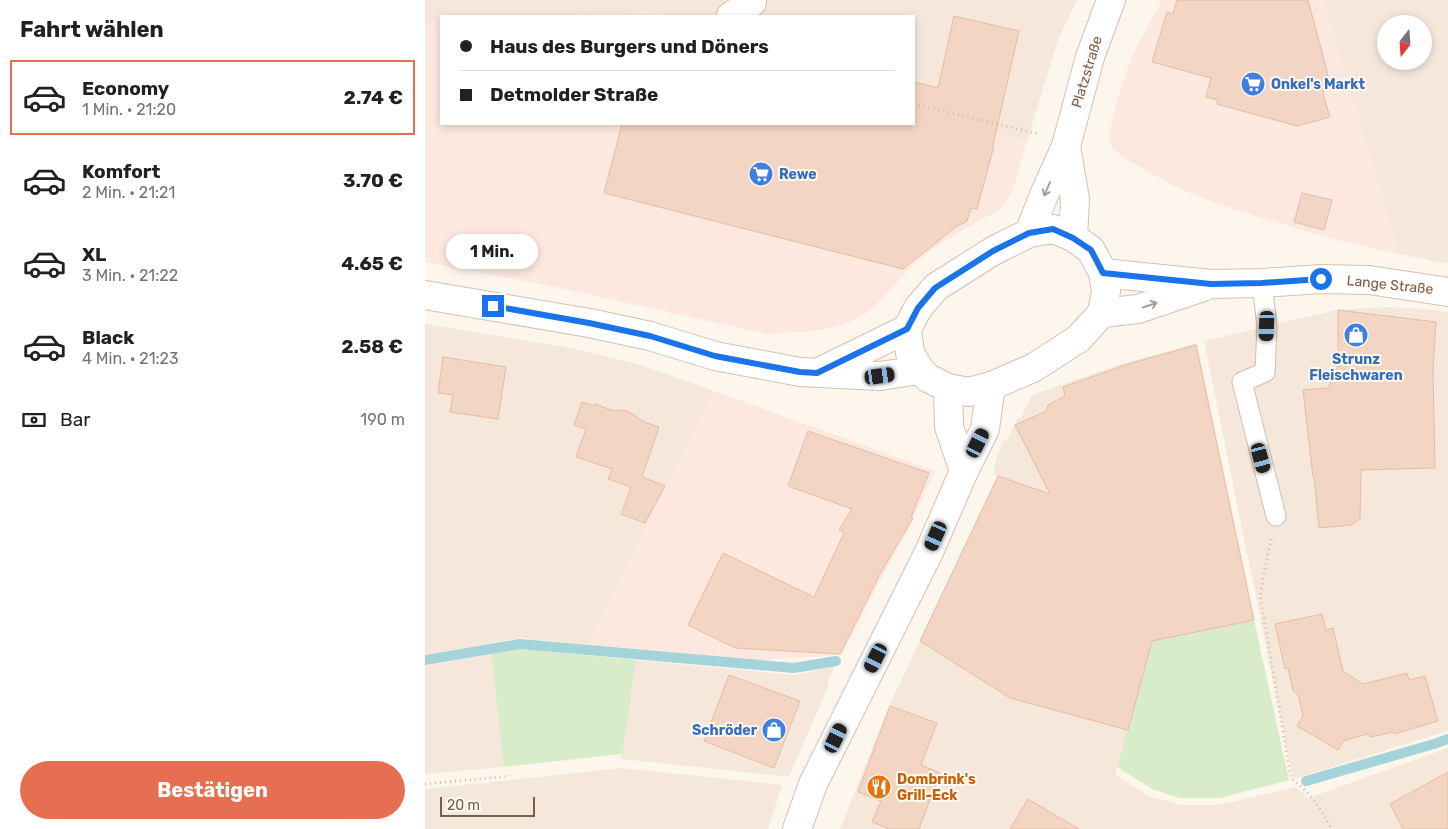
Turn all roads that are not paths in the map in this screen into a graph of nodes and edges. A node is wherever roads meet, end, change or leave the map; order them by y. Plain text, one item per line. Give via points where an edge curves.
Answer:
1 (1111, 0) edge
2 (1066, 142) junction
3 (1029, 233) junction
4 (1073, 238) junction
5 (1103, 273) junction
6 (1262, 283) junction
7 (1211, 284) junction
8 (1448, 292) edge
9 (425, 295) edge
10 (1102, 313) junction
11 (907, 329) junction
12 (920, 370) junction
13 (817, 373) junction
14 (991, 386) junction
15 (948, 388) junction
16 (964, 471) junction
17 (1276, 516) road end
18 (797, 829) edge

1 - 2 main road, Platzstraße via 1090,57
2 -> 3 main road, Platzstraße
2 - 4 main road, Platzstraße via 1075,199
3 - 4 main road via 1053,229
3 - 11 main road via 993,251 935,288 918,308
4 - 5 main road via 1091,250
5 - 7 main road, Lange Straße
5 - 10 main road
6 - 7 main road, Lange Straße
6 - 8 main road, Lange Straße via 1369,280
6 - 17 lane via 1267,326 1265,372 1241,382
10 -> 7 main road, Lange Straße via 1139,309
9 - 13 main road via 589,323 650,336 715,356
10 - 14 main road via 1078,339 1033,368
11 - 12 main road via 910,353
11 - 13 main road
12 - 13 main road via 880,376
12 - 15 main road via 927,378
14 - 15 main road via 969,392
14 - 16 main road via 985,429
15 - 16 main road via 949,427
16 - 18 main road via 929,552 813,784

